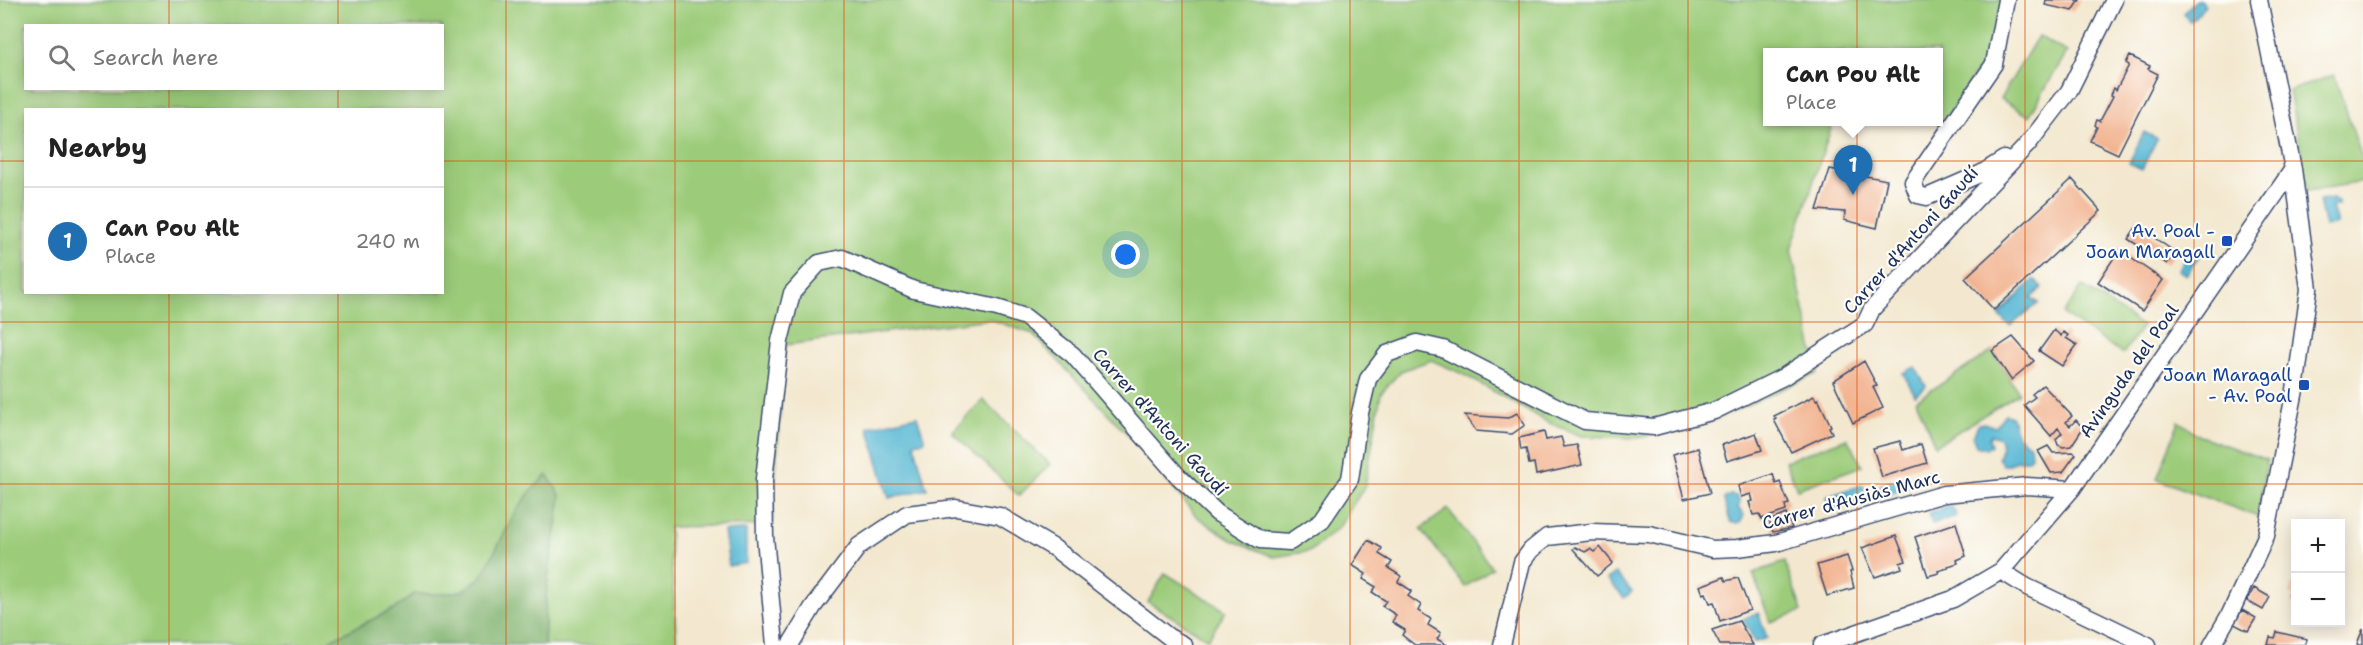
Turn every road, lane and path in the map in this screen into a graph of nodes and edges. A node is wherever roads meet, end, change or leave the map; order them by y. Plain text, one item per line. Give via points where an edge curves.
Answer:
1 (2006, 0) edge
2 (2114, 0) edge
3 (2259, 0) edge
4 (2028, 144) junction
5 (2293, 169) junction
6 (2072, 489) junction
7 (2001, 571) junction
8 (775, 645) edge
9 (790, 645) edge
10 (1184, 645) edge
11 (1502, 645) edge
12 (1822, 645) edge
13 (2148, 645) edge
14 (2212, 645) edge

1 - 4 street via 1994,64 1913,182 1918,195 1927,197 1982,173
2 - 4 street via 2069,91
3 - 5 street
4 - 8 street, Carrer d'Antoni Gaudí via 1872,309 1865,324 1783,377 1714,411 1654,428 1585,421 1443,349 1417,343 1387,354 1368,379 1350,479 1322,520 1290,542 1260,540 1216,513 1178,476 1073,355 1025,317 914,290 842,258 819,263 792,293 777,364 764,479
5 - 6 street, Avinguda del Poal
5 - 14 street via 2309,289 2295,390 2266,536
6 - 7 street, Avinguda del Poal
6 - 11 street, Carrer d'Ausiàs Marc via 2027,486 1944,494 1776,543 1737,548 1713,549 1649,534 1592,532 1547,537 1522,562
7 - 12 street, Avinguda del Poal via 1953,599
7 - 13 street
9 - 10 street via 859,546 907,514 956,508 1000,516 1054,548

